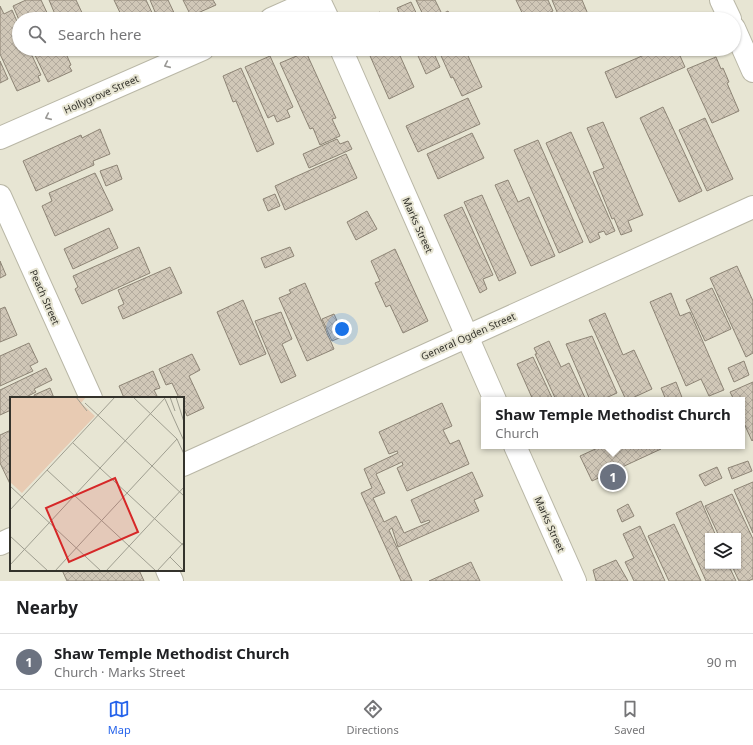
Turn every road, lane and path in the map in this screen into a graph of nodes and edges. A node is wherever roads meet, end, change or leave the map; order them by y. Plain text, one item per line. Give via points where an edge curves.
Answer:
1 (314, 0) edge
2 (319, 0) edge
3 (721, 0) edge
4 (287, 12) edge
5 (325, 12) edge
6 (727, 12) edge
7 (741, 44) edge
8 (187, 56) edge
9 (344, 56) edge
10 (753, 71) edge
11 (0, 138) edge
12 (0, 196) edge
13 (753, 207) edge
14 (467, 337) junction
15 (91, 397) edge
16 (494, 397) edge
17 (516, 449) edge
18 (184, 465) edge
19 (10, 539) edge
20 (0, 544) edge
21 (167, 571) edge
22 (172, 581) edge
23 (575, 581) edge

1 - 4 street
2 - 5 street
3 - 6 street
7 - 10 street
8 -> 11 street, Hollygrove Street
9 - 14 street, Marks Street
12 - 15 street, Peach Street
13 - 14 street, General Ogden Street
14 - 16 street, Marks Street
14 - 18 street, General Ogden Street
17 - 23 street, Marks Street
19 - 20 street
21 - 22 street

